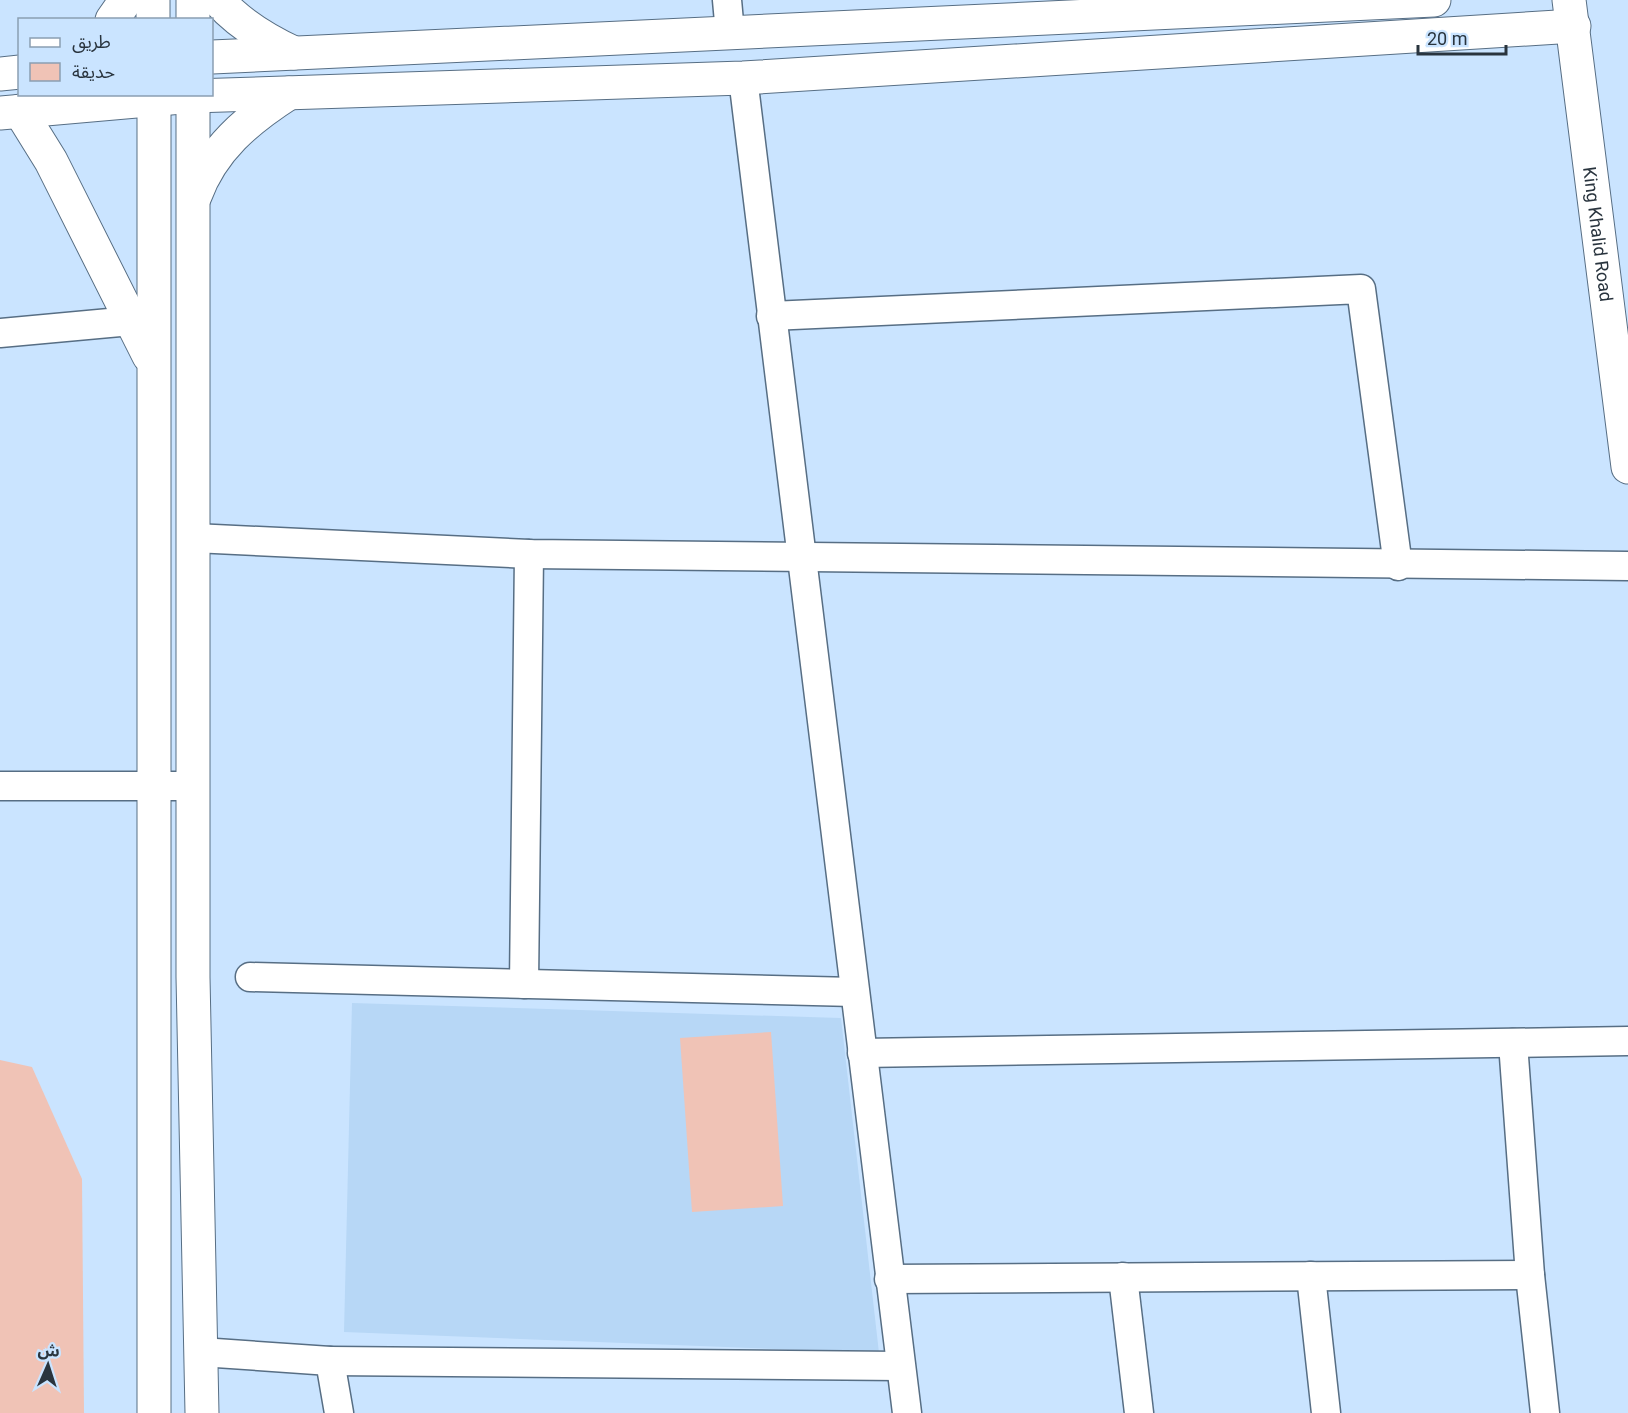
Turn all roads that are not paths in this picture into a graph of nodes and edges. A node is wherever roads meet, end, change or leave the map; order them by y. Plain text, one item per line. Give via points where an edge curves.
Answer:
1 (126, 0) edge
2 (153, 0) edge
3 (193, 0) edge
4 (218, 0) edge
5 (727, 0) edge
6 (1434, 0) edge
7 (1236, 5) edge
8 (1572, 13) edge
9 (113, 18) edge
10 (153, 18) edge
11 (193, 18) edge
12 (730, 33) junction
13 (294, 53) junction
14 (213, 57) edge
15 (18, 72) edge
16 (0, 74) edge
17 (742, 78) junction
18 (289, 93) junction
19 (213, 95) edge
20 (174, 96) edge
21 (193, 96) edge
22 (154, 97) edge
23 (10, 112) edge
24 (193, 201) junction
25 (771, 316) junction
26 (131, 321) junction
27 (0, 333) edge
28 (152, 363) junction
29 (1628, 467) edge
30 (194, 538) junction
31 (529, 554) junction
32 (800, 558) junction
33 (1398, 566) junction
34 (1628, 566) edge
35 (153, 785) junction
36 (0, 786) edge
37 (193, 786) junction
38 (250, 977) dead end
39 (524, 984) junction
40 (854, 992) junction
41 (1628, 1041) edge
42 (1513, 1043) junction
43 (862, 1053) junction
44 (1530, 1275) junction
45 (1311, 1276) junction
46 (1123, 1277) junction
47 (889, 1279) junction
48 (201, 1352) junction
49 (330, 1360) junction
50 (900, 1365) junction
51 (154, 1413) edge
52 (202, 1413) edge
53 (339, 1413) edge
54 (907, 1413) edge
55 (1138, 1413) edge
56 (1326, 1413) edge
57 (1545, 1413) edge

1 - 9 main road
2 - 10 main road
3 - 11 main road
4 - 13 main road via 265,40
5 - 12 street
6 - 7 main road
7 - 12 main road
8 - 17 main road
8 - 29 main road, King Khalid Road
12 - 13 main road
13 - 14 main road
15 - 16 main road
17 - 18 main road
17 - 25 street
18 - 19 main road
18 - 24 main road via 262,110 227,142 204,171
20 - 22 main road
21 - 24 main road
22 - 23 main road
22 - 28 main road
23 - 26 main road via 51,161
24 - 30 main road
25 - 32 street
25 - 33 street via 1361,289
26 - 27 street
26 - 28 main road
28 - 35 main road
30 - 31 street
30 - 37 main road
31 - 32 street
31 - 39 street
32 - 33 street
32 - 40 street
33 - 34 street
35 - 36 street
35 - 37 street
35 - 51 main road
37 - 48 main road
38 - 39 street
39 - 40 street
40 - 43 street
41 - 42 street
42 - 43 street
42 - 44 street
43 - 47 street
44 - 45 street
44 - 57 street
45 - 46 street
45 - 56 street
46 - 47 street
46 - 55 street
47 - 50 street
48 - 49 street
48 - 52 main road
49 - 50 street
49 - 53 street
50 - 54 street

